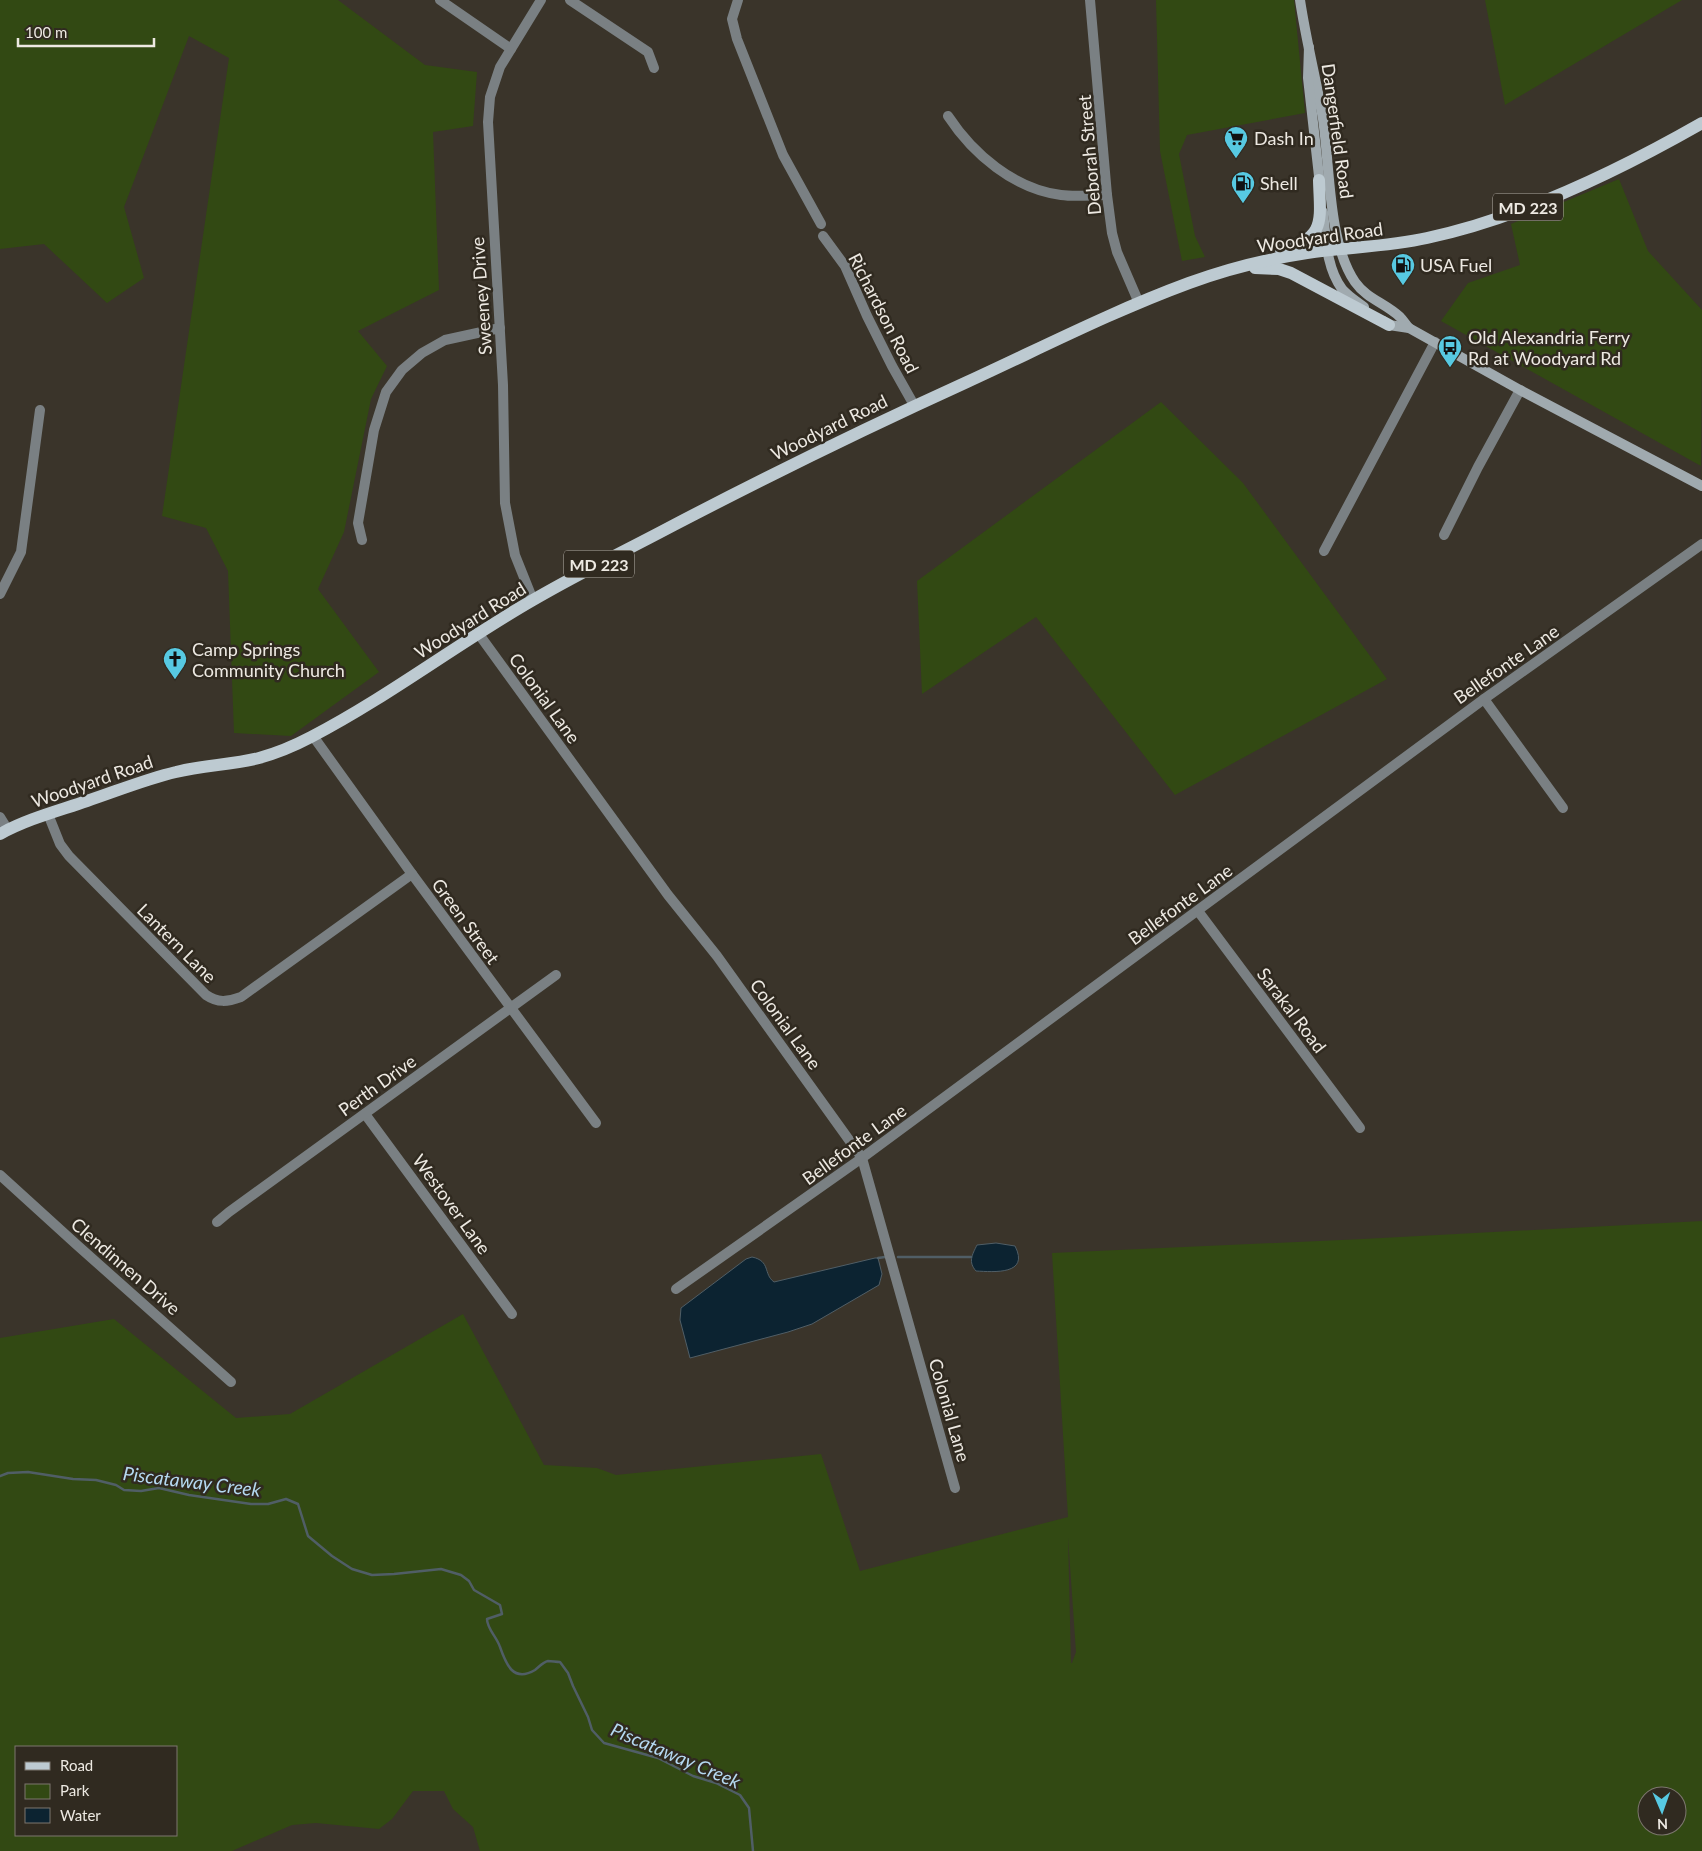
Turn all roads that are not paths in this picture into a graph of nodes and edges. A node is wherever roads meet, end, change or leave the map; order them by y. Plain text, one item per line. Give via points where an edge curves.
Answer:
1 (440, 0) edge
2 (541, 0) edge
3 (570, 0) edge
4 (738, 0) edge
5 (1090, 0) edge
6 (1300, 0) edge
7 (1309, 47) junction
8 (510, 49) junction
9 (654, 68) dead end
10 (948, 116) dead end
11 (1702, 123) edge
12 (1319, 180) junction
13 (1107, 195) junction
14 (821, 224) dead end
15 (823, 236) dead end
16 (1340, 250) junction
17 (1327, 251) junction
18 (1235, 269) junction
19 (1139, 303) junction
20 (1389, 325) junction
21 (500, 328) junction
22 (1409, 328) junction
23 (1435, 342) junction
24 (1520, 390) junction
25 (914, 405) junction
26 (40, 410) dead end
27 (1702, 486) edge
28 (1444, 536) dead end
29 (362, 540) dead end
30 (1702, 544) edge
31 (1324, 551) dead end
32 (0, 594) edge
33 (533, 600) junction
34 (478, 634) junction
35 (1484, 699) junction
36 (313, 736) junction
37 (1563, 808) dead end
38 (48, 814) junction
39 (0, 817) edge
40 (4, 832) edge
41 (412, 874) junction
42 (1198, 910) junction
43 (556, 975) dead end
44 (510, 1008) junction
45 (365, 1114) junction
46 (596, 1123) dead end
47 (1360, 1128) dead end
48 (862, 1158) junction
49 (0, 1175) edge
50 (217, 1222) dead end
51 (676, 1289) dead end
52 (512, 1314) dead end
53 (231, 1382) dead end
54 (954, 1488) dead end

1 - 8 street
2 - 8 street, Sweeney Drive
3 - 9 street via 648,52
4 - 14 street via 732,19 737,39 784,155
5 - 13 street, Deborah Street
6 - 7 main road, Dangerfield Road
7 - 12 main road, Dangerfield Road via 1308,78
7 - 16 main road, Dangerfield Road via 1319,95
8 - 21 street, Sweeney Drive via 500,66 490,97 488,122
10 - 13 street via 960,135 980,154 1021,183 1060,195
11 - 16 main road, Woodyard Road / MD 223 via 1603,174 1505,215 1429,238
12 - 17 main road, Dangerfield Road
12 - 18 main road via 1320,215 1310,237 1303,243
13 - 19 street, Deborah Street via 1115,245
15 - 25 street, Richardson Road via 845,266 867,316
16 - 17 main road, Woodyard Road / MD 223
16 - 22 main road, Dangerfield Road via 1360,288 1400,316
17 - 18 main road, Woodyard Road / MD 223 via 1277,258
17 - 20 main road, Dangerfield Road via 1343,289
18 - 19 main road, Woodyard Road / MD 223
18 - 20 main road via 1279,269 1291,273
19 - 25 main road, Woodyard Road / MD 223
20 - 22 main road
21 - 29 street via 446,340 422,353 402,370 386,392 374,430 358,523
21 - 33 street, Sweeney Drive via 505,503 515,555
22 - 23 main road
23 - 24 main road
23 - 31 street
24 - 27 main road
24 - 28 street
25 - 33 main road, Woodyard Road / MD 223 via 768,476
26 - 32 street via 20,552
30 - 35 street, Bellefonte Lane
33 - 34 main road, Woodyard Road / MD 223
34 - 36 main road, Woodyard Road / MD 223
34 - 48 street, Colonial Lane
35 - 37 street
35 - 42 street, Bellefonte Lane
36 - 38 main road, Woodyard Road / MD 223 via 256,759 163,776
36 - 41 street, Green Street
38 - 40 main road, Woodyard Road / MD 223
38 - 41 street, Lantern Lane via 60,844 69,856 206,995 218,1001 241,997
39 - 40 street
41 - 44 street, Green Street
42 - 47 street, Sarakal Road
42 - 48 street, Bellefonte Lane
43 - 44 street, Perth Drive
44 - 45 street, Perth Drive
44 - 46 street, Green Street
45 - 50 street, Perth Drive
45 - 52 street, Westover Lane
48 - 51 street, Bellefonte Lane
48 - 54 street, Colonial Lane
49 - 53 street, Clendinnen Drive

